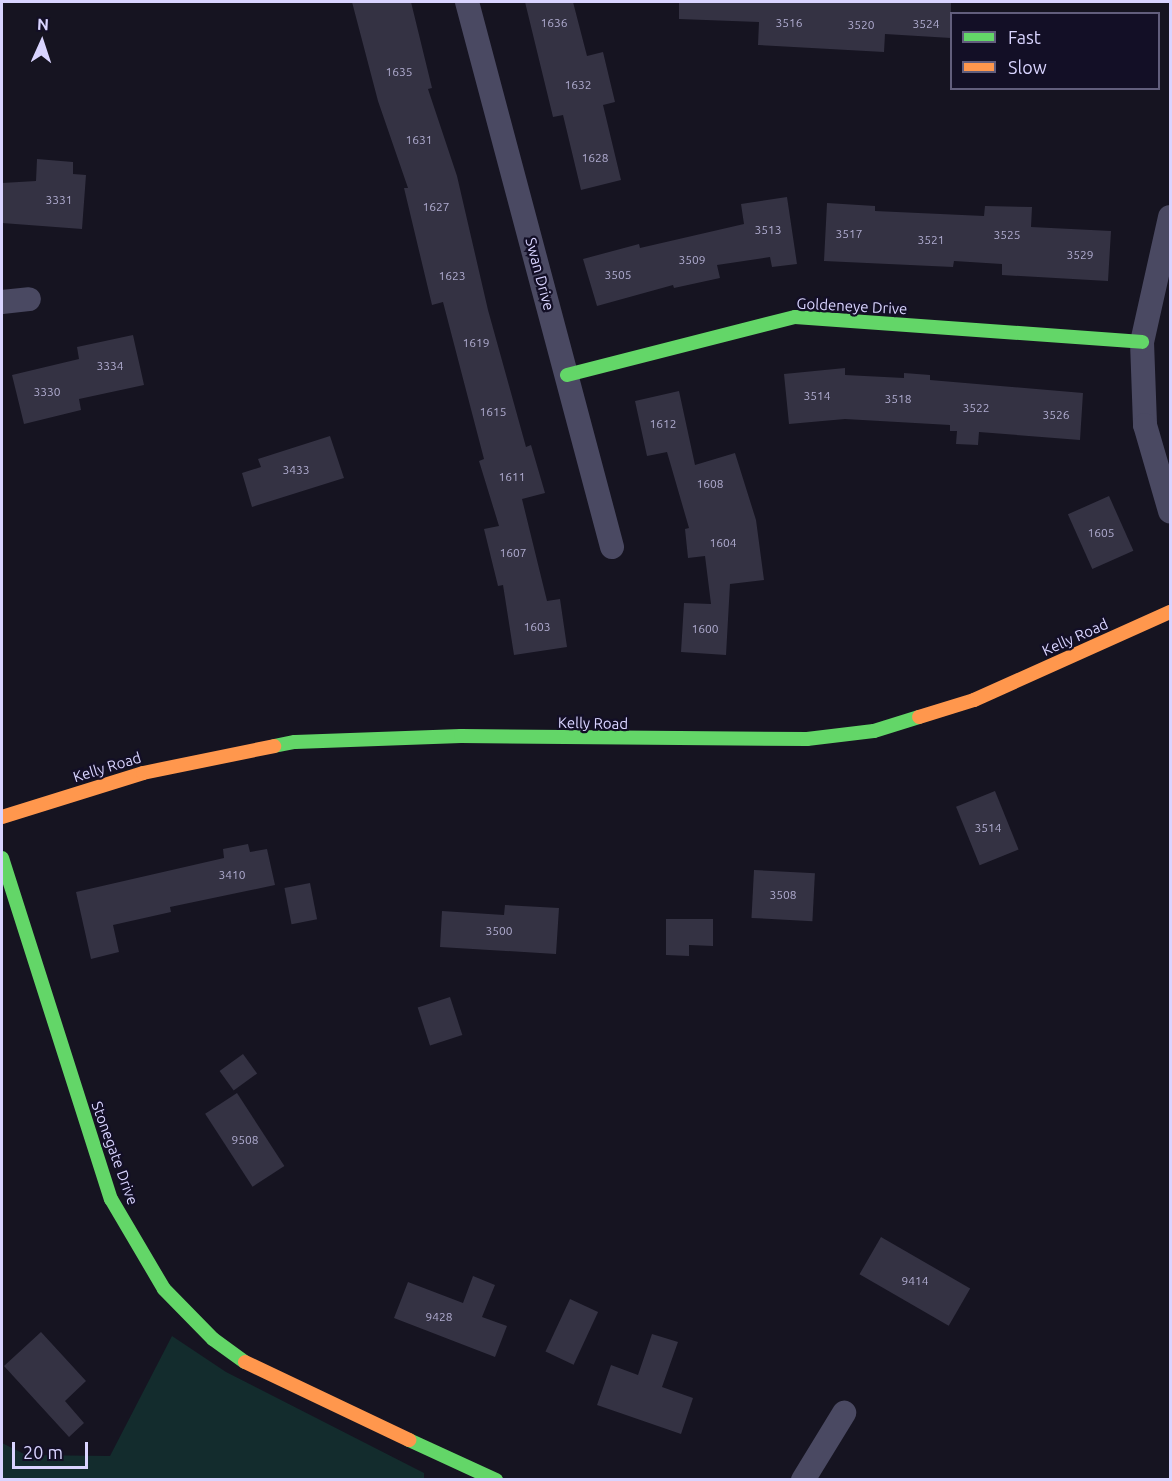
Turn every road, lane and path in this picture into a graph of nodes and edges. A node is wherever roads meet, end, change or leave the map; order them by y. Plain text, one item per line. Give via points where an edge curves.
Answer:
1 (466, 2) edge
2 (1170, 217) edge
3 (29, 299) dead end
4 (2, 302) edge
5 (1142, 342) junction
6 (567, 375) junction
7 (1170, 511) edge
8 (612, 547) dead end
9 (1170, 612) edge
10 (2, 817) edge
11 (2, 858) edge
12 (844, 1413) dead end
13 (495, 1479) edge
14 (803, 1479) edge

1 - 6 street, Swan Drive
2 - 5 street
3 - 4 street
5 - 6 street, Goldeneye Drive via 795,317
5 - 7 street via 1145,425
6 - 8 street, Swan Drive
9 - 10 street, Kelly Road via 974,699 873,731 807,739 721,741 451,736 295,742 142,773
11 - 13 street, Stonegate Drive via 111,1200 164,1289 213,1339 253,1367
12 - 14 street

